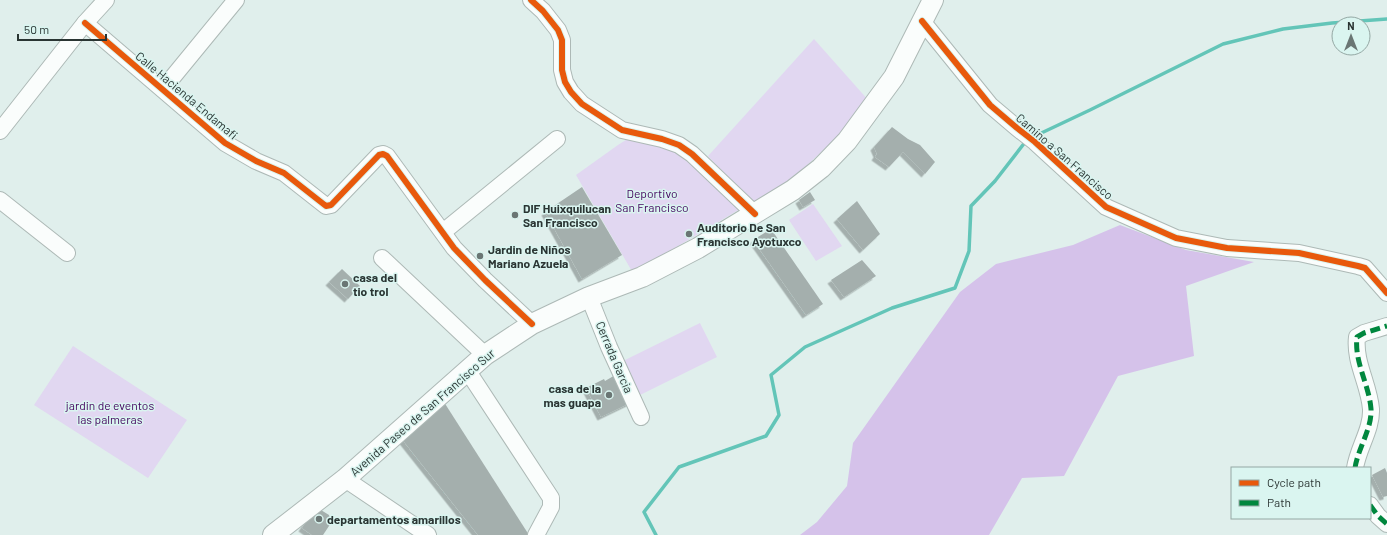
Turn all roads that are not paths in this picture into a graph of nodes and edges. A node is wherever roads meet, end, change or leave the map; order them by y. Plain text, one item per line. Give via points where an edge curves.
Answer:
1 (106, 0) edge
2 (236, 0) edge
3 (531, 0) edge
4 (933, 0) edge
5 (922, 21) junction
6 (85, 23) junction
7 (163, 89) junction
8 (0, 131) edge
9 (557, 139) dead end
10 (0, 200) edge
11 (755, 214) junction
12 (443, 232) junction
13 (67, 253) dead end
14 (382, 258) dead end
15 (1387, 293) edge
16 (589, 297) junction
17 (532, 324) junction
18 (1387, 326) edge
19 (485, 355) junction
20 (467, 370) junction
21 (641, 417) dead end
22 (1355, 467) edge
23 (344, 479) junction
24 (1371, 506) edge
25 (1387, 524) edge
26 (273, 535) edge
27 (428, 535) edge
28 (536, 535) edge

1 - 6 street
2 - 7 street
3 - 11 street via 543,10 558,30 562,40 562,70 565,82 582,104 622,130 679,145 692,154
4 - 5 main road, Avenida Paseo de San Francisco Sur
5 - 11 main road, Avenida Paseo de San Francisco Sur via 894,77 847,141 821,168 793,190
5 - 15 street, Camino a San Francisco via 990,105 1031,138 1106,207 1183,240 1227,248 1299,253 1365,268
6 - 7 street, Calle Hacienda Endamafi
6 - 8 street
7 - 12 street, Calle Hacienda Endamafi via 225,143 284,173 326,206 331,205 380,155 387,156
9 - 12 street
10 - 13 street
11 - 16 main road, Avenida Paseo de San Francisco Sur via 649,273
12 - 17 street, Calle Hacienda Endamafi via 454,248
14 - 19 street
16 - 17 main road, Avenida Paseo de San Francisco Sur
16 - 21 street, Cerrada Garcia
17 - 19 main road, Avenida Paseo de San Francisco Sur
18 - 22 street via 1357,337 1357,356 1371,409 1369,425
19 - 20 main road, Avenida Paseo de San Francisco Sur
20 - 23 main road, Avenida Paseo de San Francisco Sur
20 - 28 street via 551,498 551,507
23 - 26 main road, Avenida Paseo de San Francisco Sur
23 - 27 street
24 - 25 street

